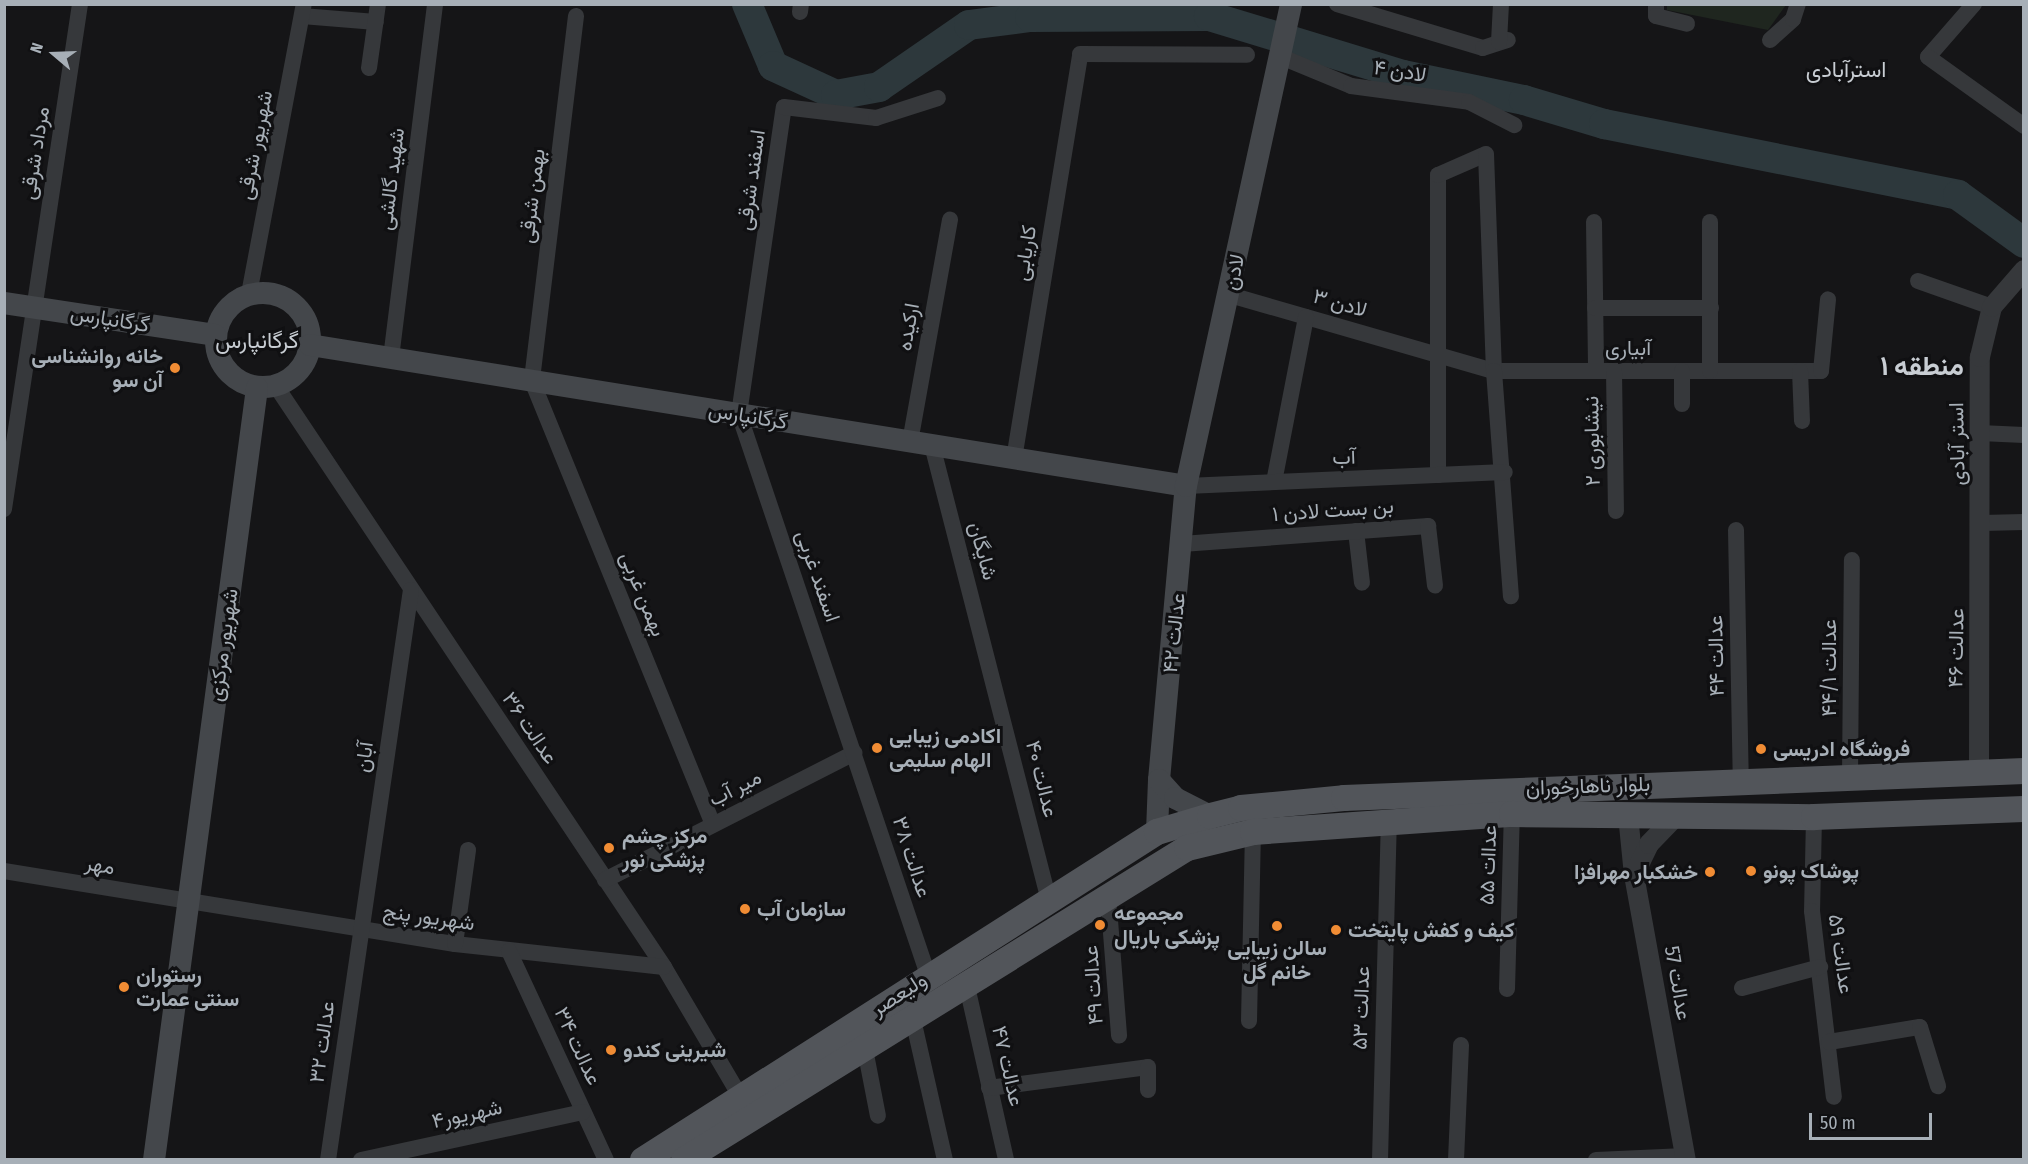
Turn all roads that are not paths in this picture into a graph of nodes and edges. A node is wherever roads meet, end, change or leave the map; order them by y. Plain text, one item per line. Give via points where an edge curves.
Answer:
1 (80, 4) edge
2 (378, 4) edge
3 (435, 4) edge
4 (1291, 4) edge
5 (1337, 4) edge
6 (1501, 4) edge
7 (1656, 4) edge
8 (1798, 4) edge
9 (1974, 4) edge
10 (303, 10) edge
11 (576, 16) dead end
12 (376, 22) junction
13 (1687, 24) dead end
14 (1770, 40) dead end
15 (1247, 55) dead end
16 (1280, 56) junction
17 (369, 68) dead end
18 (938, 98) dead end
19 (1514, 125) dead end
20 (2024, 126) edge
21 (950, 220) dead end
22 (1594, 222) dead end
23 (1710, 222) dead end
24 (2024, 270) edge
25 (1918, 281) dead end
26 (249, 294) junction
27 (1230, 295) junction
28 (1828, 299) dead end
29 (4, 303) edge
30 (1992, 307) junction
31 (34, 308) junction
32 (1595, 308) junction
33 (1711, 308) junction
34 (1306, 317) junction
35 (215, 335) junction
36 (310, 345) junction
37 (1438, 354) junction
38 (391, 358) junction
39 (1494, 371) junction
40 (1596, 371) junction
41 (1614, 371) junction
42 (1682, 371) junction
43 (1710, 371) junction
44 (1800, 371) junction
45 (532, 381) junction
46 (267, 387) junction
47 (1682, 404) dead end
48 (739, 414) junction
49 (1802, 421) dead end
50 (1980, 434) junction
51 (2024, 435) edge
52 (921, 444) junction
53 (1014, 459) junction
54 (1505, 472) junction
55 (1438, 475) junction
56 (1274, 482) junction
57 (1186, 486) junction
58 (4, 508) edge
59 (1616, 511) dead end
60 (2024, 522) edge
61 (1982, 524) junction
62 (1736, 530) dead end
63 (1356, 531) junction
64 (1182, 544) junction
65 (1852, 560) dead end
66 (1362, 583) dead end
67 (1435, 586) dead end
68 (411, 590) junction
69 (1511, 596) dead end
70 (991, 669) joint
71 (854, 753) junction
72 (2024, 771) edge
73 (1979, 772) junction
74 (1851, 777) junction
75 (1159, 780) junction
76 (1741, 781) junction
77 (1626, 785) junction
78 (2024, 809) edge
79 (1512, 814) junction
80 (1628, 815) junction
81 (1677, 815) junction
82 (1210, 816) junction
83 (1814, 817) junction
84 (1389, 821) junction
85 (713, 825) junction
86 (1157, 832) junction
87 (1253, 832) junction
88 (1187, 848) joint
89 (468, 850) dead end
90 (4, 871) edge
91 (1634, 875) junction
92 (605, 880) junction
93 (1108, 895) junction
94 (1049, 900) junction
95 (189, 903) junction
96 (361, 930) junction
97 (455, 944) junction
98 (509, 951) junction
99 (664, 967) junction
100 (1820, 967) junction
101 (928, 975) junction
102 (966, 982) junction
103 (1742, 987) dead end
104 (1508, 989) dead end
105 (912, 1015) junction
106 (1249, 1021) dead end
107 (1119, 1036) dead end
108 (1829, 1042) junction
109 (864, 1044) junction
110 (1461, 1045) dead end
111 (1938, 1086) dead end
112 (990, 1088) junction
113 (1148, 1090) dead end
114 (1834, 1097) dead end
115 (746, 1108) junction
116 (583, 1112) junction
117 (878, 1116) dead end
118 (1686, 1158) edge
119 (154, 1160) edge
120 (327, 1160) edge
121 (361, 1160) edge
122 (606, 1160) edge
123 (643, 1160) edge
124 (684, 1160) edge
125 (945, 1160) edge
126 (1006, 1160) edge
127 (1380, 1160) edge
128 (1456, 1160) edge
129 (1596, 1160) edge

1 - 31 street, مرداد شرقی
2 - 12 street
3 - 38 street, شهید گالشی
4 - 16 main road, لادن
5 - 6 street via 1484,48 1504,41
7 - 13 street via 1656,16
8 - 14 street via 1792,20
9 - 20 street via 1928,57
10 - 12 street
10 - 26 street, شهریور شرقی
11 - 45 street, بهمن شرقی
12 - 17 street
15 - 53 street, کاریابی via 1080,54
16 - 19 street, ۴ لادن via 1351,86 1469,102
16 - 27 main road, لادن
18 - 48 street, اسفند شرقی via 876,118 784,107
21 - 52 street, ارکیده
22 - 32 street
23 - 33 street
24 - 30 street, استر آبادی
25 - 30 street
26 - 35 main road via 227,310
26 - 36 main road via 268,292 293,304 309,327
27 - 34 street, ۳ لادن
27 - 57 main road, لادن
28 - 44 street, آبیاری via 1821,371
29 - 31 main road, گرگانپارس
30 - 50 street, استر آبادی via 1980,357
31 - 35 main road, گرگانپارس
31 - 58 street, مرداد شرقی
32 - 33 street
32 - 40 street
33 - 43 street
34 - 37 street, ۳ لادن
34 - 56 street
35 - 46 main road via 225,370
36 - 38 main road, گرگانپارس
36 - 46 main road via 299,370
37 - 39 street, آبیاری
37 - 39 street via 1438,175 1486,154
37 - 55 street
38 - 45 main road, گرگانپارس
39 - 40 street, آبیاری
39 - 54 street
40 - 41 street, آبیاری
41 - 42 street, آبیاری
41 - 59 street, نیشابوری ۲
42 - 43 street, آبیاری
42 - 47 street
43 - 44 street, آبیاری
44 - 49 street
45 - 48 main road, گرگانپارس
45 - 85 street, بهمن غربی
46 - 68 street, عدالت ۳۶
46 - 95 main road, شهریور مرکزی
48 - 52 main road, گرگانپارس
48 - 71 street, اسفند غربی
50 - 51 street
50 - 61 street, استر آبادی
52 - 53 main road, گرگانپارس
52 - 70 street, شایگان
53 - 57 main road, گرگانپارس
54 - 55 street, آب
54 - 69 street
55 - 56 street, آب
56 - 57 street, آب
57 - 64 main road, عدالت ۴۲
60 - 61 street
61 - 73 street, ۴۶ عدالت
62 - 76 street, ۴۴ عدالت
63 - 64 street, ۱ بن بست لادن
63 - 66 street
63 - 67 street, ۱ بن بست لادن via 1428,526
64 - 75 main road, عدالت ۴۲
65 - 74 street, ۴۴/۱ عدالت
68 - 92 street, عدالت ۳۶
68 - 96 street, آبان
70 - 94 street, عدالت ۴۰
71 - 85 street, میر آب
71 - 101 street, عدالت ۳۸
72 - 73 main road, بلوار ناهارخوران
73 - 74 main road, بلوار ناهارخوران
74 - 76 main road, بلوار ناهارخوران
75 - 82 main road via 1175,798
75 - 86 main road, عدالت ۴۲
76 - 77 main road, بلوار ناهارخوران
77 - 80 main road
77 - 82 main road, بلوار ناهارخوران via 1296,801
78 - 83 main road, بلوار ناهارخوران
79 - 80 main road, بلوار ناهارخوران
79 - 84 main road, بلوار ناهارخوران
79 - 104 street, عداات ۵۵
80 - 81 main road, بلوار ناهارخوران
80 - 91 street, عدالت 57
81 - 83 main road, بلوار ناهارخوران
81 - 91 street via 1649,844
82 - 86 main road, بلوار ناهارخوران
83 - 100 street, عدالت ۵۹ via 1812,911
84 - 87 main road, بلوار ناهارخوران
84 - 127 street, عدالت ۵۳
85 - 92 street, میر آب
86 - 94 main road, ولیعصر
87 - 88 main road, بلوار ناهارخوران
87 - 106 street
88 - 93 main road, ولیعصر
89 - 97 street
90 - 95 street, مهر
91 - 118 street, عدالت 57
92 - 99 street, عدالت ۳۶
93 - 102 main road, ولیعصر
93 - 107 street, عدالت ۴۹
94 - 101 main road, ولیعصر
95 - 96 street, شهریور پنج
95 - 119 main road, شهریور مرکزی
96 - 97 street, شهریور پنج
96 - 120 street, عدالت ۳۲
97 - 98 street, شهریور پنج
98 - 99 street, شهریور پنج
98 - 116 street, عدالت ۳۴
99 - 115 street, عدالت ۳۶
100 - 103 street
100 - 108 street, عدالت ۵۹
101 - 115 main road, ولیعصر
102 - 105 main road, ولیعصر
102 - 112 street, عدالت ۴۷
105 - 109 main road, ولیعصر
105 - 125 street
108 - 111 street via 1920,1027
108 - 114 street, عدالت ۵۹
109 - 115 main road, ولیعصر
109 - 117 street
110 - 128 street
112 - 113 street via 1148,1067
112 - 126 street, عدالت ۴۷
115 - 123 main road, ولیعصر
115 - 124 main road, ولیعصر
116 - 121 street, شهریور۴
116 - 122 street, عدالت ۳۴
118 - 129 street

